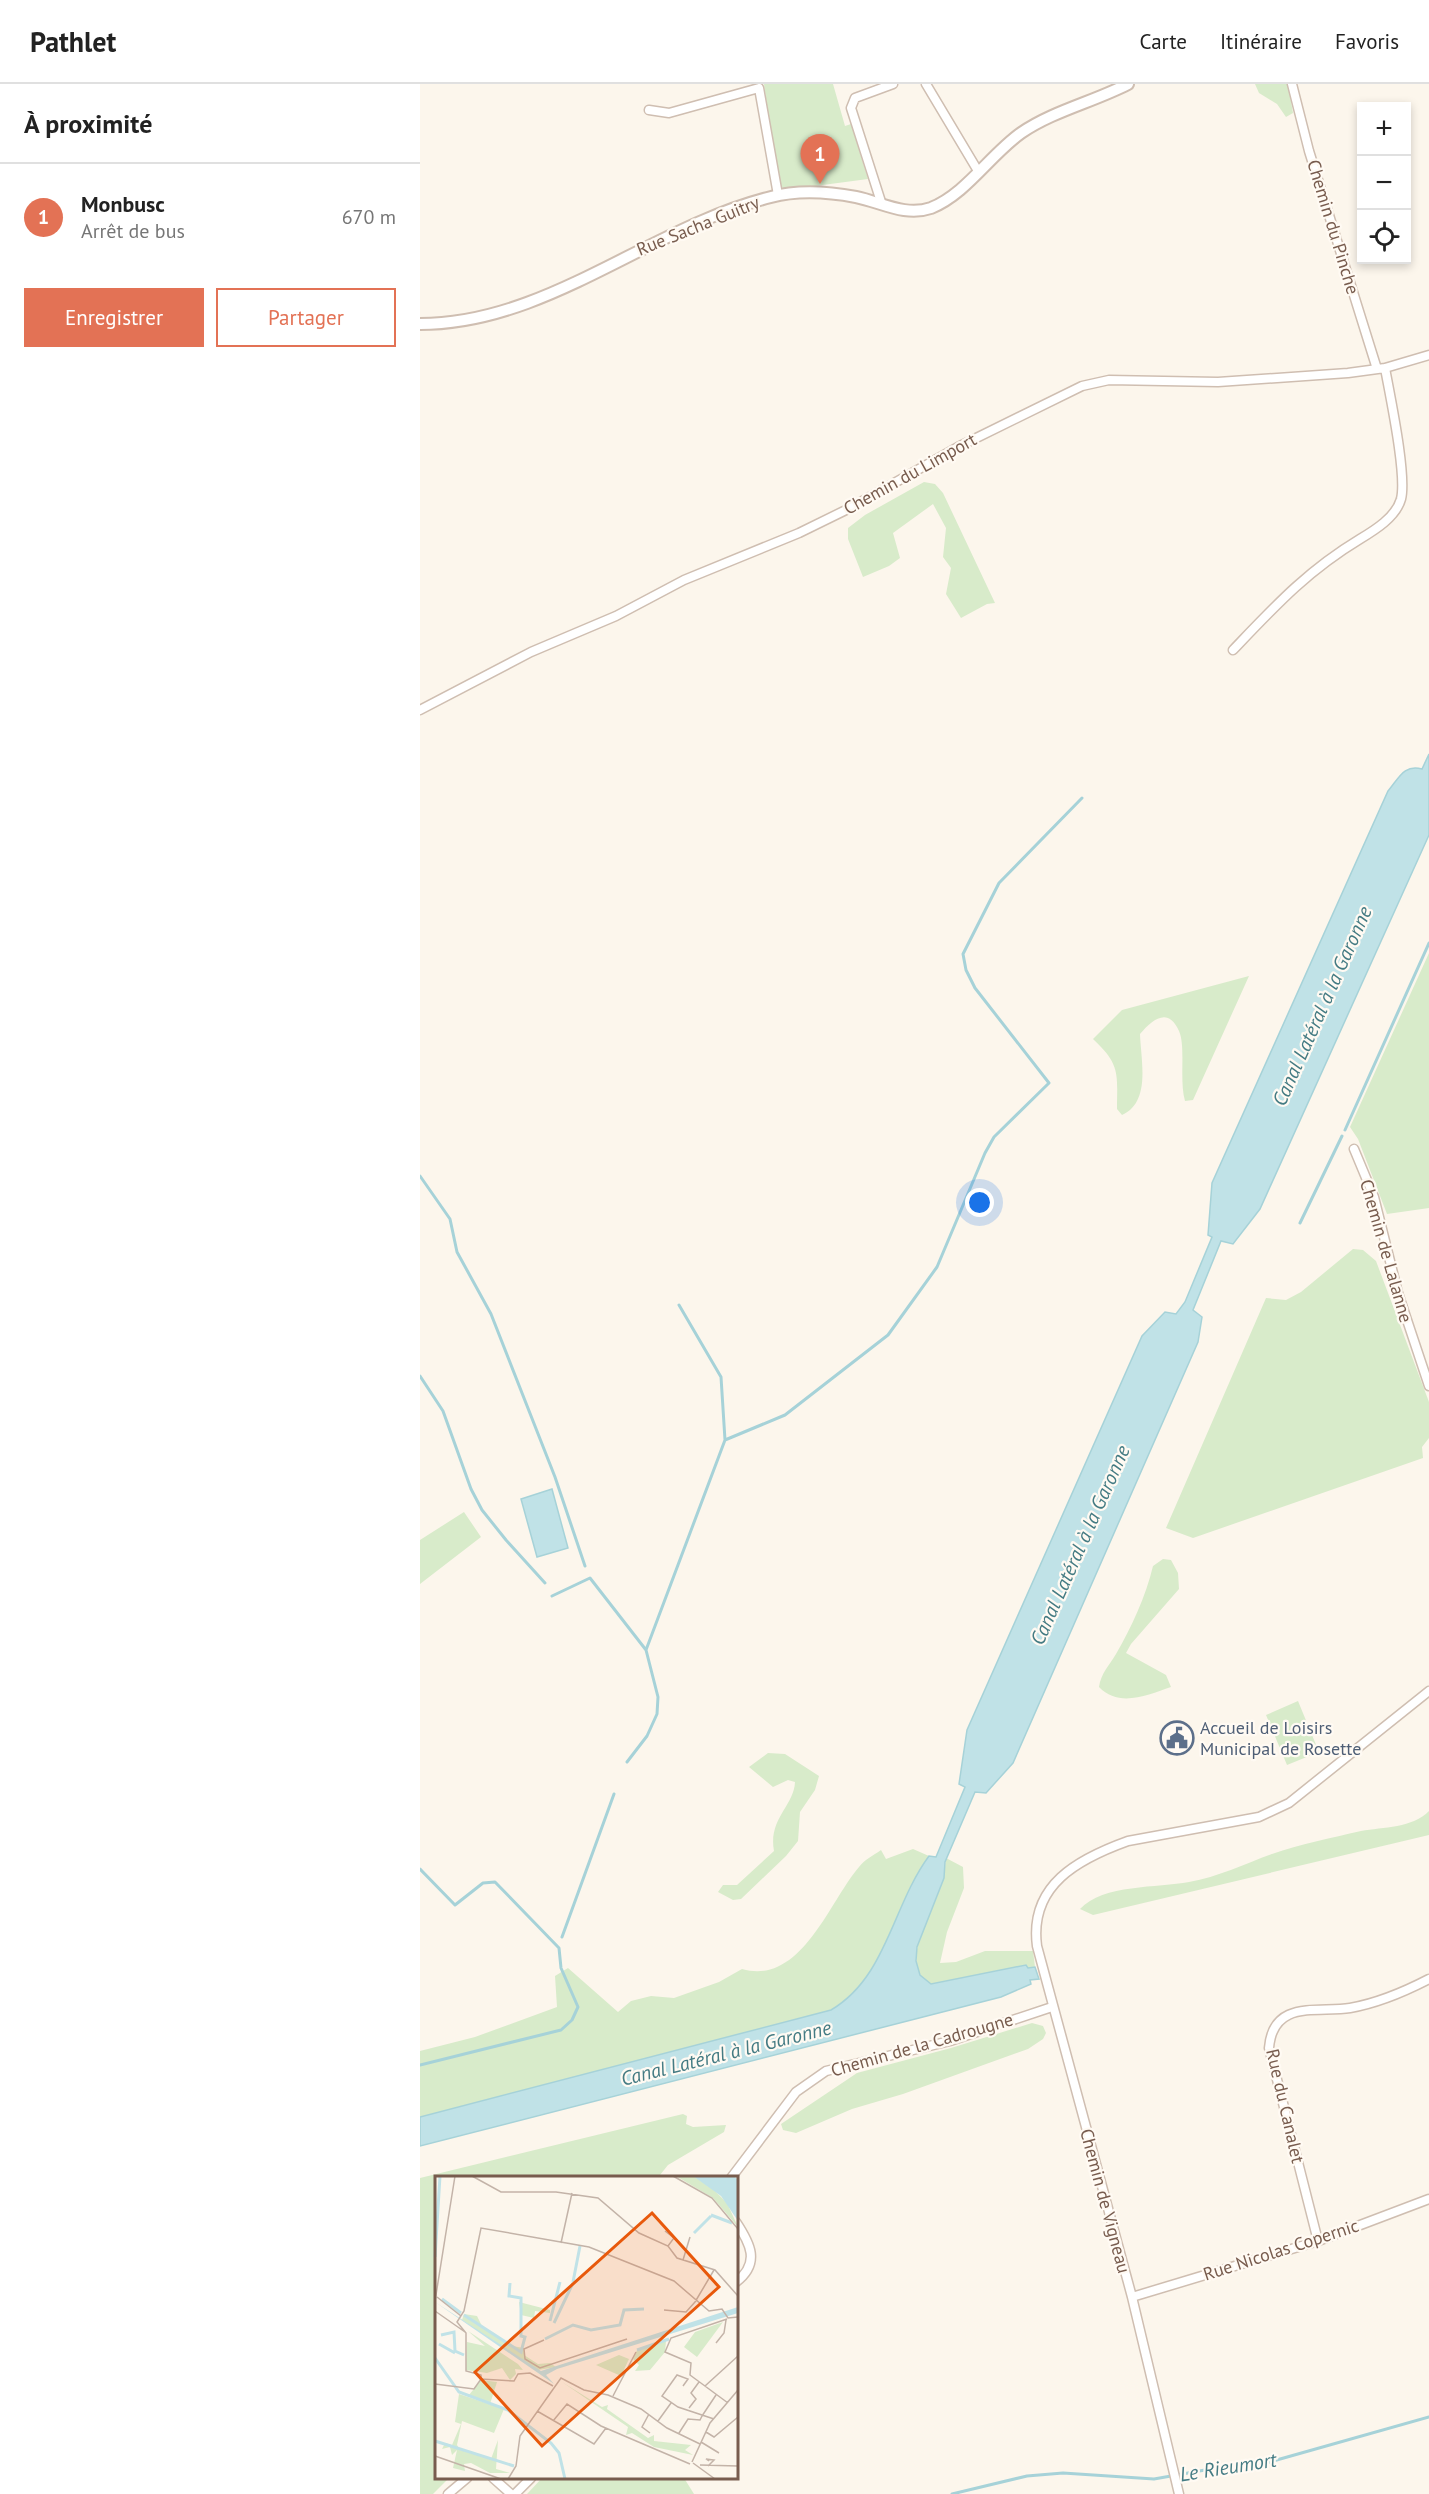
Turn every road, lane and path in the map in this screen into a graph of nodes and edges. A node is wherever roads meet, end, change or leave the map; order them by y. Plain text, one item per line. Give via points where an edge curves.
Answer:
1 (893, 84) edge
2 (926, 84) edge
3 (1128, 84) edge
4 (1293, 84) edge
5 (759, 86) edge
6 (649, 110) dead end
7 (978, 171) junction
8 (778, 195) junction
9 (882, 205) junction
10 (420, 324) edge
11 (1429, 355) edge
12 (1381, 368) junction
13 (1233, 650) dead end
14 (420, 710) edge
15 (1354, 1149) dead end
16 (1429, 1386) edge
17 (1429, 1691) edge
18 (1429, 1979) edge
19 (1052, 2007) junction
20 (732, 2176) edge
21 (1429, 2199) edge
22 (738, 2225) edge
23 (1318, 2241) junction
24 (738, 2280) edge
25 (1132, 2297) junction
26 (466, 2479) edge
27 (494, 2479) edge
28 (530, 2479) edge
29 (448, 2494) edge
30 (513, 2494) edge
31 (1179, 2494) edge

1 - 9 street via 855,98 851,108
2 - 7 street
3 - 7 street, Rue Sacha Guitry via 1035,125
4 - 12 street, Chemin du Pinche via 1309,151
5 - 6 street via 669,113
5 - 8 street
7 - 9 street, Rue Sacha Guitry via 960,189 929,208 907,211
8 - 9 street, Rue Sacha Guitry via 821,193 857,197
8 - 10 street, Rue Sacha Guitry via 682,229 507,310 466,321
11 - 12 street, Chemin du Limport
12 - 13 street, Chemin du Pinche via 1401,467 1400,503 1372,532 1304,578
12 - 14 street, Chemin du Limport via 1263,380 1127,380 1082,386 958,447 830,518 684,580
15 - 16 street, Chemin de Lalanne via 1374,1197 1398,1293
17 - 19 street, Chemin de Vigneau via 1289,1803 1259,1817 1128,1841 1079,1864 1048,1890 1035,1929
18 - 23 street, Rue du Canalet via 1398,1995 1349,2008 1316,2008 1292,2014 1276,2025 1271,2034 1269,2048
19 - 20 street, Chemin de la Cadrougne via 950,2041 815,2076 796,2092
19 - 25 street, Chemin de Vigneau
21 - 23 street, Rue Nicolas Copernic
22 - 24 street via 751,2246 752,2257 749,2268
23 - 25 street, Rue Nicolas Copernic
25 - 31 street, Chemin de Vigneau
26 - 29 street
27 - 30 street
28 - 30 street

